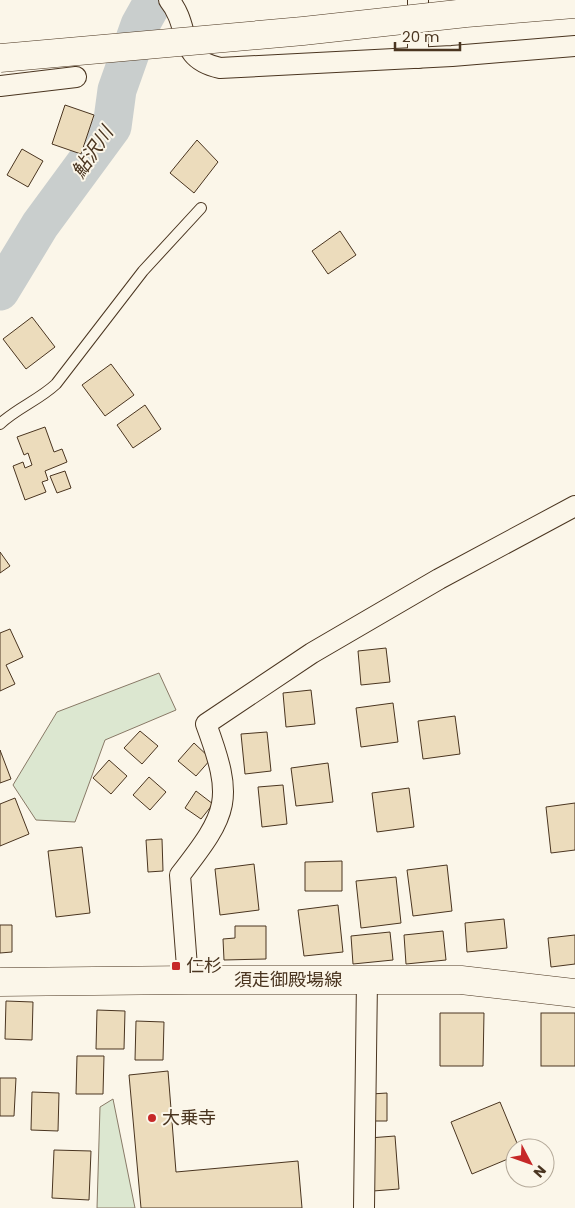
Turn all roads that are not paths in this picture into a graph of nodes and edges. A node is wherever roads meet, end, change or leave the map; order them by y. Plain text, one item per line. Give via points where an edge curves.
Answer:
1 (169, 0) edge
2 (418, 0) edge
3 (575, 4) edge
4 (575, 46) edge
5 (0, 58) edge
6 (418, 58) junction
7 (76, 77) dead end
8 (0, 86) edge
9 (201, 208) dead end
10 (0, 424) edge
11 (575, 506) edge
12 (188, 980) junction
13 (368, 980) junction
14 (0, 982) edge
15 (575, 993) edge
16 (364, 1208) edge

1 - 6 street via 191,52 207,65 220,68
2 - 6 street
3 - 5 main road, bridge
4 - 6 street
7 - 8 street
9 - 10 lane via 143,271 56,384 44,396
11 - 12 street via 329,643 206,724 223,776 223,806 211,835 180,875
12 - 13 main road, 須走御殿場線
12 - 14 main road, 須走御殿場線
13 - 15 main road, 須走御殿場線 via 461,980
13 - 16 street

